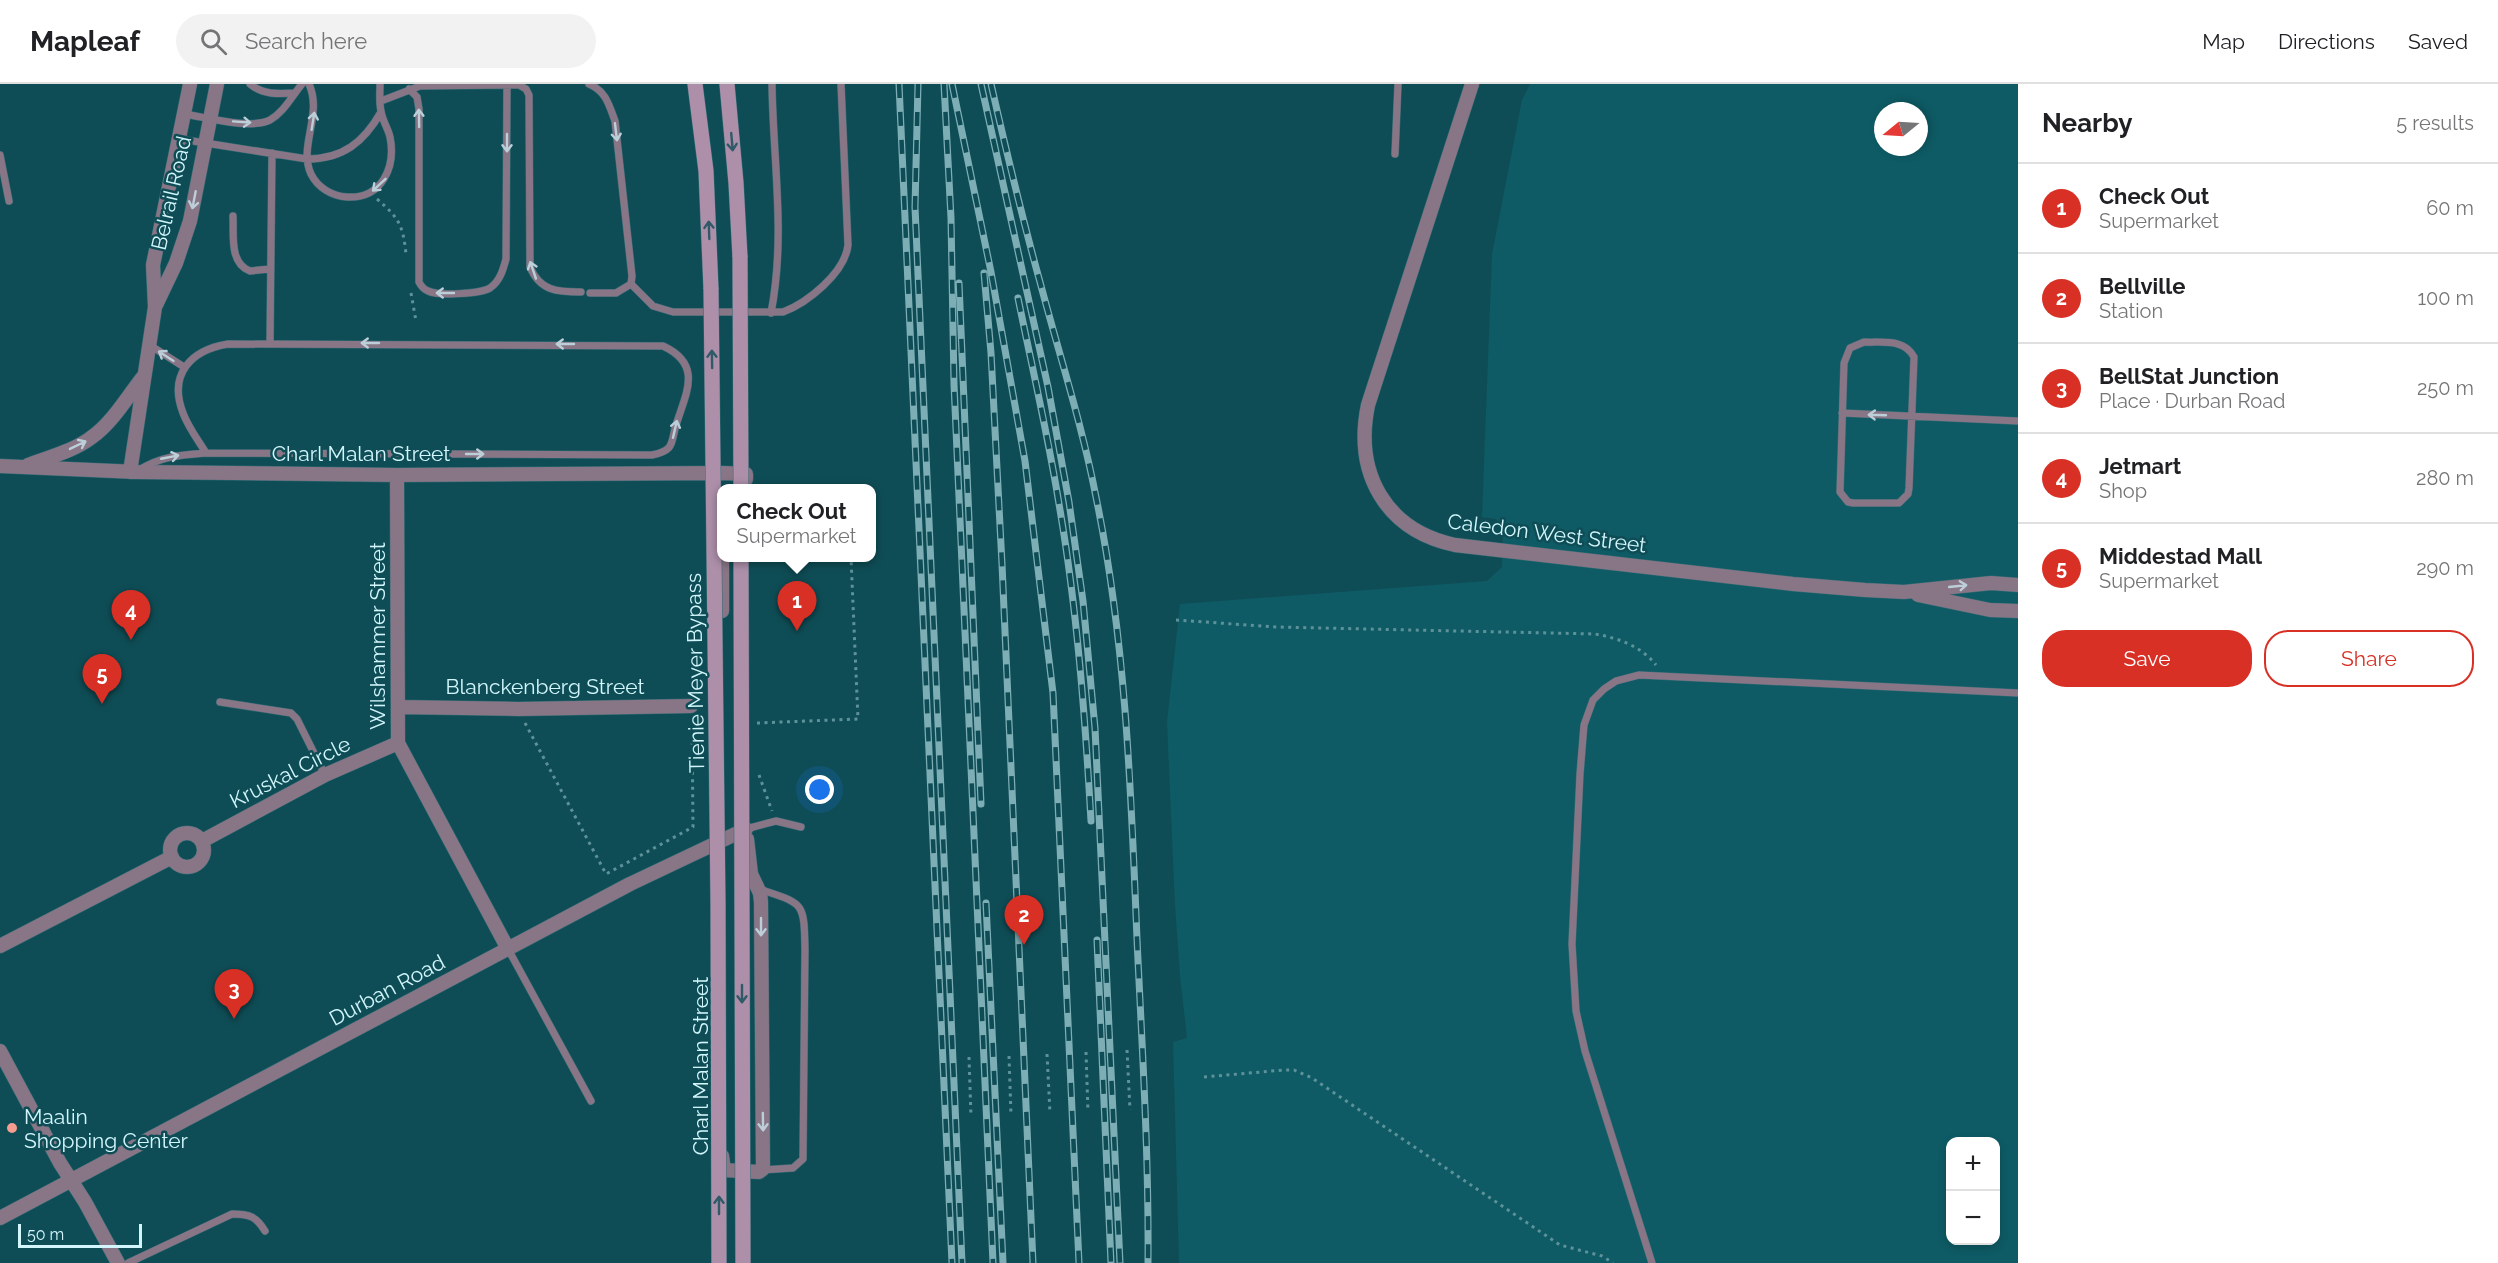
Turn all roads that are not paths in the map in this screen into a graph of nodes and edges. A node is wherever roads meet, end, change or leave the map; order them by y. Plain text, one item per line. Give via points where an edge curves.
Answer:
1 (190, 84) edge
2 (217, 84) edge
3 (250, 84) edge
4 (302, 84) edge
5 (309, 84) edge
6 (380, 84) edge
7 (394, 84) edge
8 (589, 84) edge
9 (602, 84) edge
10 (695, 84) edge
11 (727, 84) edge
12 (772, 84) edge
13 (841, 84) edge
14 (1398, 84) edge
15 (1472, 84) edge
16 (507, 85) edge
17 (409, 89) junction
18 (295, 93) junction
19 (602, 93) junction
20 (396, 94) junction
21 (381, 101) junction
22 (381, 112) junction
23 (184, 114) junction
24 (210, 118) junction
25 (180, 139) junction
26 (205, 143) junction
27 (272, 153) junction
28 (1395, 154) dead end
29 (0, 155) edge
30 (307, 159) junction
31 (9, 201) dead end
32 (233, 216) dead end
33 (270, 269) junction
34 (631, 284) junction
35 (581, 292) dead end
36 (590, 292) dead end
37 (155, 307) junction
38 (771, 313) junction
39 (270, 343) junction
40 (148, 344) junction
41 (184, 367) junction
42 (143, 376) junction
43 (1842, 413) junction
44 (1912, 416) junction
45 (2018, 421) edge
46 (207, 453) junction
47 (0, 466) edge
48 (23, 467) junction
49 (134, 472) junction
50 (723, 473) junction
51 (397, 475) junction
52 (723, 484) edge
53 (744, 484) edge
54 (722, 562) edge
55 (741, 562) edge
56 (746, 562) edge
57 (2018, 585) edge
58 (1904, 592) junction
59 (2018, 612) edge
60 (2018, 693) edge
61 (220, 702) dead end
62 (691, 706) road end
63 (398, 707) junction
64 (398, 743) junction
65 (325, 775) junction
66 (801, 827) dead end
67 (746, 829) junction
68 (720, 840) junction
69 (202, 841) junction
70 (172, 857) junction
71 (758, 889) junction
72 (0, 946) edge
73 (508, 949) junction
74 (0, 1051) edge
75 (591, 1101) dead end
76 (762, 1170) junction
77 (70, 1180) junction
78 (0, 1218) edge
79 (265, 1231) dead end
80 (117, 1263) edge
81 (128, 1263) edge
82 (719, 1263) edge
83 (742, 1263) edge
84 (1652, 1263) edge

1 - 23 street, Belrail Road
2 - 24 street, Belrail Road
3 - 18 lane via 275,94
4 - 18 lane
30 -> 5 lane via 315,110
6 - 21 lane
7 - 20 lane
8 - 19 lane
9 - 19 lane
82 -> 10 main road, Tienie Meyer Bypass, bridge via 711,308 706,171
11 -> 53 main road, bridge via 740,257
12 - 38 lane via 780,227
13 - 38 lane via 847,254 839,269 806,299 783,312
14 - 28 lane
15 - 58 street, Caledon West Street via 1368,405 1363,445 1366,463 1382,498 1407,525 1440,542 1793,584
16 - 17 lane
16 -> 17 lane via 506,259 496,283 488,289 470,292 432,292 419,282 419,109 417,97
35 -> 16 lane via 550,291 530,267 529,95 519,85
17 - 20 lane
24 -> 18 lane via 263,122 280,112
19 -> 34 lane via 615,121
20 - 21 lane
21 - 22 lane
22 - 30 lane via 371,129 353,146 333,157
22 -> 30 lane via 390,139 390,167 382,184 370,193 349,198 327,192 312,176
23 - 24 lane
23 - 25 street, Belrail Road
24 - 26 street, Belrail Road
25 - 26 lane
25 - 37 street, Belrail Road via 153,265
26 - 27 lane
26 -> 37 street, Belrail Road via 190,221
27 - 30 lane
27 - 33 lane
29 - 31 lane
32 - 33 lane via 238,263 250,271
33 - 39 lane
34 - 36 lane via 616,293
34 - 38 lane via 653,306 667,311
37 - 40 street, Belrail Road
39 - 41 lane via 213,346 195,355
46 -> 39 lane via 652,455 671,446 688,388 685,364 674,351 663,346
41 -> 40 lane
40 - 42 street, Belrail Road
41 - 46 lane via 178,389 180,405
48 -> 42 street via 92,438
42 - 49 street, Belrail Road
44 -> 43 lane
43 - 44 lane via 1844,363 1850,348 1864,342 1898,343 1914,357
43 - 44 lane via 1840,492 1848,502 1892,505 1905,499 1910,488
44 - 45 lane
49 -> 46 lane via 169,456
47 - 48 street, Charl Malan Street
48 - 49 street, Charl Malan Street
49 - 51 street, Charl Malan Street
50 - 51 street, Charl Malan Street
50 - 52 street
50 - 53 street, Charl Malan Street
51 - 63 street, Wilshammer Street
54 - 68 street, Charl Malan Street
55 -> 83 main road, bridge
56 - 67 street
58 -> 57 street via 1991,583
58 - 59 street
60 - 84 lane via 1639,675 1604,689 1589,709 1580,774 1572,944 1576,1011
61 - 65 lane via 291,713
62 - 63 street, Blanckenberg Street
63 - 64 street, Wilshammer Street
64 - 65 street, Kruskal Circle
64 - 73 street, Wilshammer Street
65 - 69 street, Kruskal Circle
66 - 67 lane, Durban Road via 776,821
67 - 68 street, Durban Road
67 - 71 street via 751,874
68 - 73 street, Durban Road
68 - 76 street, Charl Malan Street via 722,1166 725,1170
69 - 70 street via 194,834 179,835 170,847
69 - 70 street via 204,851 197,864 183,867
70 - 72 street
71 -> 76 street via 762,902
71 - 76 lane via 799,905 804,916 805,949 803,1159 793,1168
73 - 75 lane
73 - 77 street, Durban Road
74 - 77 street
77 - 78 street, Durban Road
77 - 80 street
79 - 81 lane via 251,1215 232,1215

